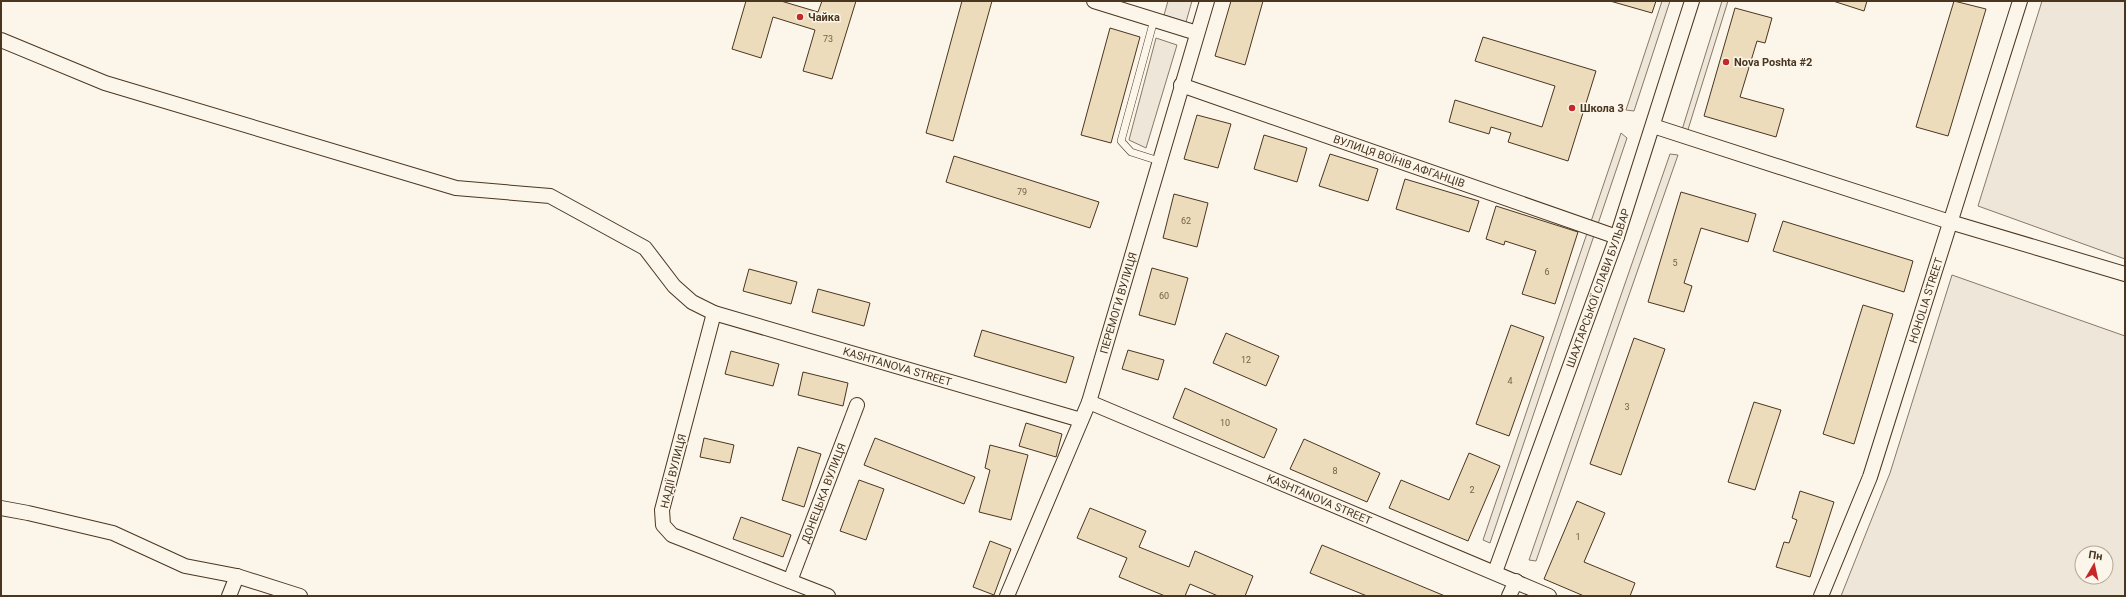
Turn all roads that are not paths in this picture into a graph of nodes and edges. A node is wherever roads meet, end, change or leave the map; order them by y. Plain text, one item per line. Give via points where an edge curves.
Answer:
1 (1094, 1) edge
2 (1207, 1) edge
3 (1692, 1) edge
4 (2020, 1) edge
5 (1154, 20) junction
6 (1197, 33) junction
7 (1, 40) edge
8 (1181, 85) junction
9 (1653, 126) junction
10 (1159, 162) junction
11 (1950, 222) junction
12 (1617, 237) junction
13 (2125, 274) edge
14 (714, 313) junction
15 (1089, 402) junction
16 (857, 405) dead end
17 (1081, 420) junction
18 (1, 508) edge
19 (1495, 572) junction
20 (237, 576) junction
21 (790, 581) junction
22 (1516, 581) junction
23 (229, 596) edge
24 (300, 596) edge
25 (828, 596) edge
26 (1007, 596) edge
27 (1509, 596) edge
28 (1549, 596) edge
29 (1821, 596) edge

1 - 5 street
2 - 6 street, ПЕРЕМОГИ ВУЛИЦЯ
3 - 9 street, ШАХТАРСЬКОЇ СЛАВИ БУЛЬВАР
4 - 11 street, HOHOLIA STREET
5 - 6 street
5 - 10 lane via 1121,141 1131,152
6 - 8 street, ПЕРЕМОГИ ВУЛИЦЯ
7 - 14 street, KASHTANOVA STREET via 106,83 456,188 550,196 645,248 674,286 692,302
8 - 10 street, ПЕРЕМОГИ ВУЛИЦЯ
8 - 12 street, ВУЛИЦЯ ВОЇНІВ АФГАНЦІВ
9 - 11 street
9 - 12 street, ШАХТАРСЬКОЇ СЛАВИ БУЛЬВАР
10 - 15 street, ПЕРЕМОГИ ВУЛИЦЯ
11 - 13 street
11 - 29 street, HOHOLIA STREET via 1870,477
12 - 19 street, ШАХТАРСЬКОЇ СЛАВИ БУЛЬВАР
14 - 17 street, KASHTANOVA STREET
14 - 21 street, НАДІЇ ВУЛИЦЯ via 662,510 663,524 672,534
15 - 17 street, ПЕРЕМОГИ ВУЛИЦЯ
15 - 19 street, KASHTANOVA STREET
16 - 21 street, ДОНЕЦЬКА ВУЛИЦЯ
17 - 26 street, ПЕРЕМОГИ ВУЛИЦЯ
18 - 20 street via 113,533 185,566
19 - 22 street, KASHTANOVA STREET
20 - 23 street
20 - 24 street
21 - 25 street, НАДІЇ ВУЛИЦЯ
22 - 27 street
22 - 28 street, KASHTANOVA STREET

